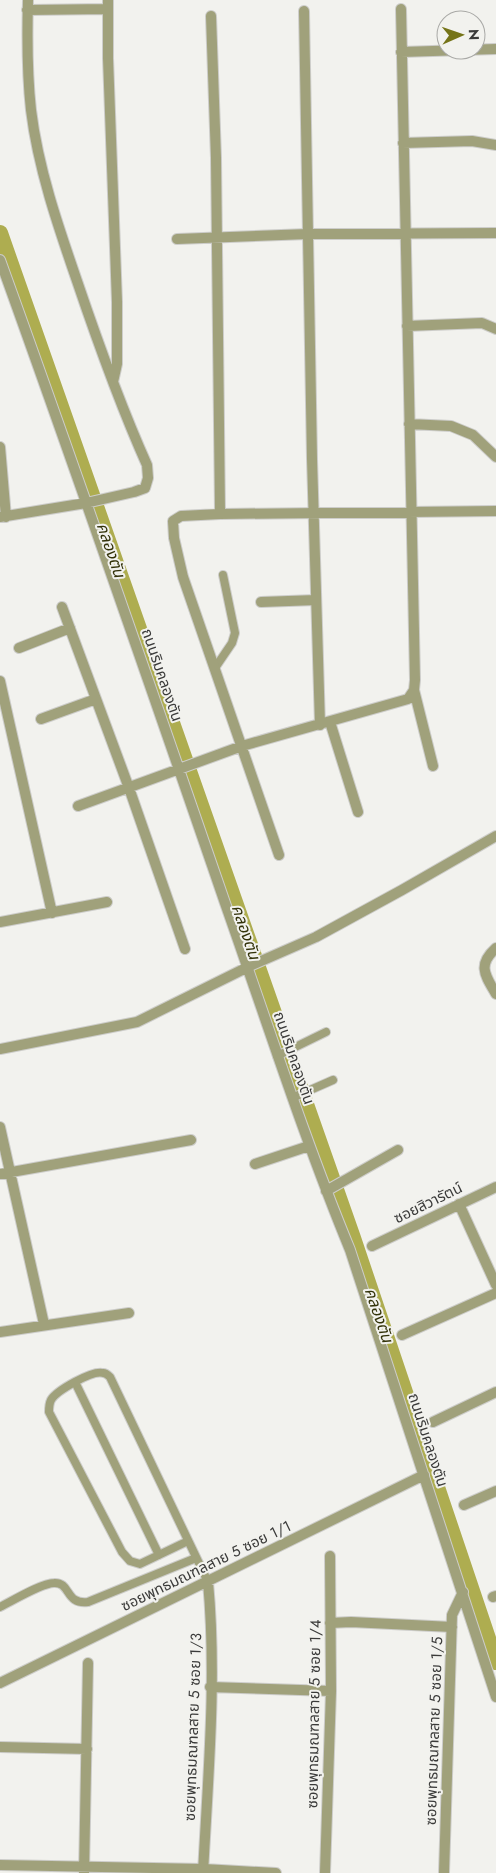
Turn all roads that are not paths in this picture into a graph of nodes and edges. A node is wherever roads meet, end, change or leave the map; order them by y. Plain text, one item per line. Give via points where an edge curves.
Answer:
1 (28, 5) edge
2 (108, 5) edge
3 (401, 8) dead end
4 (304, 11) dead end
5 (211, 16) dead end
6 (496, 49) edge
7 (401, 52) junction
8 (403, 143) junction
9 (496, 145) edge
10 (496, 233) edge
11 (308, 234) junction
12 (405, 235) junction
13 (216, 236) junction
14 (177, 239) dead end
15 (0, 260) edge
16 (407, 326) junction
17 (496, 329) edge
18 (113, 383) junction
19 (409, 424) junction
20 (0, 447) edge
21 (496, 457) edge
22 (90, 502) junction
23 (411, 511) junction
24 (496, 511) edge
25 (314, 512) junction
26 (220, 514) junction
27 (3, 517) edge
28 (223, 575) dead end
29 (316, 600) junction
30 (261, 602) dead end
31 (62, 607) dead end
32 (70, 628) junction
33 (19, 648) dead end
34 (215, 668) junction
35 (0, 681) edge
36 (414, 690) junction
37 (96, 699) junction
38 (41, 718) dead end
39 (325, 723) junction
40 (242, 746) junction
41 (433, 766) dead end
42 (180, 768) junction
43 (129, 788) junction
44 (78, 806) dead end
45 (358, 812) dead end
46 (496, 836) edge
47 (279, 855) dead end
48 (107, 902) dead end
49 (52, 913) junction
50 (0, 922) edge
51 (496, 948) edge
52 (185, 949) dead end
53 (250, 966) junction
54 (496, 994) edge
55 (326, 1032) dead end
56 (0, 1049) edge
57 (280, 1055) junction
58 (332, 1080) dead end
59 (295, 1096) junction
60 (0, 1127) edge
61 (191, 1140) dead end
62 (309, 1146) junction
63 (398, 1150) dead end
64 (255, 1164) dead end
65 (5, 1173) edge
66 (496, 1187) edge
67 (328, 1190) junction
68 (459, 1204) junction
69 (372, 1246) dead end
70 (496, 1285) edge
71 (496, 1293) edge
72 (129, 1313) dead end
73 (44, 1324) junction
74 (0, 1332) edge
75 (402, 1335) dead end
76 (75, 1382) junction
77 (496, 1392) edge
78 (432, 1422) dead end
79 (424, 1475) junction
80 (496, 1491) edge
81 (464, 1505) dead end
82 (188, 1541) junction
83 (159, 1555) junction
84 (330, 1556) dead end
85 (196, 1558) junction
86 (208, 1582) junction
87 (463, 1592) junction
88 (0, 1607) edge
89 (330, 1623) junction
90 (452, 1627) junction
91 (88, 1663) dead end
92 (0, 1683) edge
93 (210, 1687) junction
94 (331, 1691) junction
95 (496, 1697) edge
96 (0, 1746) edge
97 (87, 1749) junction
98 (0, 1866) edge
99 (85, 1870) edge
100 (203, 1871) edge
101 (276, 1873) edge
102 (325, 1873) edge
103 (444, 1873) edge

1 - 2 street
1 - 18 street via 31,110 38,152 58,224
2 - 18 street via 117,302 117,364
3 - 7 street
4 - 11 street
5 - 13 street
6 - 7 street
7 - 8 street
8 - 9 street via 472,140
8 - 12 street
10 - 12 street
11 - 12 street
11 - 13 street
11 - 25 street
12 - 16 street
13 - 14 street
13 - 26 street
15 - 22 street, ถนนริมคลองตัน
16 - 17 street via 482,323
16 - 19 street
18 - 22 street via 147,465 148,478 145,488
19 - 21 street via 450,426 474,436
19 - 23 street
20 - 27 street
22 - 27 street
22 - 42 street, ถนนริมคลองตัน
23 - 24 street
23 - 25 street
23 - 36 street
25 - 26 street
25 - 29 street
26 - 34 street via 181,516 173,521 183,577
28 - 34 lane via 235,633
29 - 30 street
29 - 39 street
31 - 32 street
32 - 33 street
32 - 37 street
34 - 40 street
35 - 49 street
36 - 39 street via 408,699
36 - 41 street
37 - 38 street
37 - 43 street
39 - 40 street
39 - 45 street
40 - 42 street
40 - 47 street
42 - 43 street
42 - 53 street, ถนนริมคลองตัน
43 - 44 street
43 - 52 street
46 - 53 street via 324,933
48 - 49 street
49 - 50 street
51 - 54 street via 486,958 483,968
53 - 56 street via 137,1022
53 - 57 street, ถนนริมคลองตัน
55 - 57 lane
57 - 59 street, ถนนริมคลองตัน
58 - 59 lane
59 - 62 street, ถนนริมคลองตัน
60 - 65 street
61 - 65 street
62 - 64 street
62 - 67 street, ถนนริมคลองตัน
63 - 67 street
65 - 73 street
66 - 68 street, ซอยสิวารัตน์
67 - 79 street, ถนนริมคลองตัน
68 - 69 street, ซอยสิวารัตน์
68 - 70 street
71 - 75 street
72 - 73 street
73 - 74 street
76 - 82 lane via 94,1373 110,1376
76 - 83 lane
76 - 83 lane via 54,1395 49,1402 50,1412 122,1552 130,1561 140,1564
77 - 78 street
79 - 86 street, ซอยพุทธมณฑลสาย 5 ซอย 1/1
79 - 87 street, ถนนริมคลองตัน
80 - 81 street
82 - 83 lane
82 - 85 lane
84 - 89 street, ซอยพุทธมณฑลสาย 5 ซอย 1/4
85 - 86 lane
85 - 88 lane via 88,1602 73,1600 63,1585 54,1582
86 - 92 street, ซอยพุทธมณฑลสาย 5 ซอย 1/1
86 - 93 street, ซอยพุทธมณฑลสาย 5 ซอย 1/3
87 - 90 street, ซอยพุทธมณฑลสาย 5 ซอย 1/5 via 452,1615
87 - 95 street, ถนนริมคลองตัน
89 - 90 street
89 - 94 street, ซอยพุทธมณฑลสาย 5 ซอย 1/4
90 - 103 street, ซอยพุทธมณฑลสาย 5 ซอย 1/5
91 - 97 street
93 - 94 street
93 - 100 street, ซอยพุทธมณฑลสาย 5 ซอย 1/3
94 - 102 street, ซอยพุทธมณฑลสาย 5 ซอย 1/4
96 - 97 street
97 - 99 street
98 - 99 street
99 - 100 street
100 - 101 street

